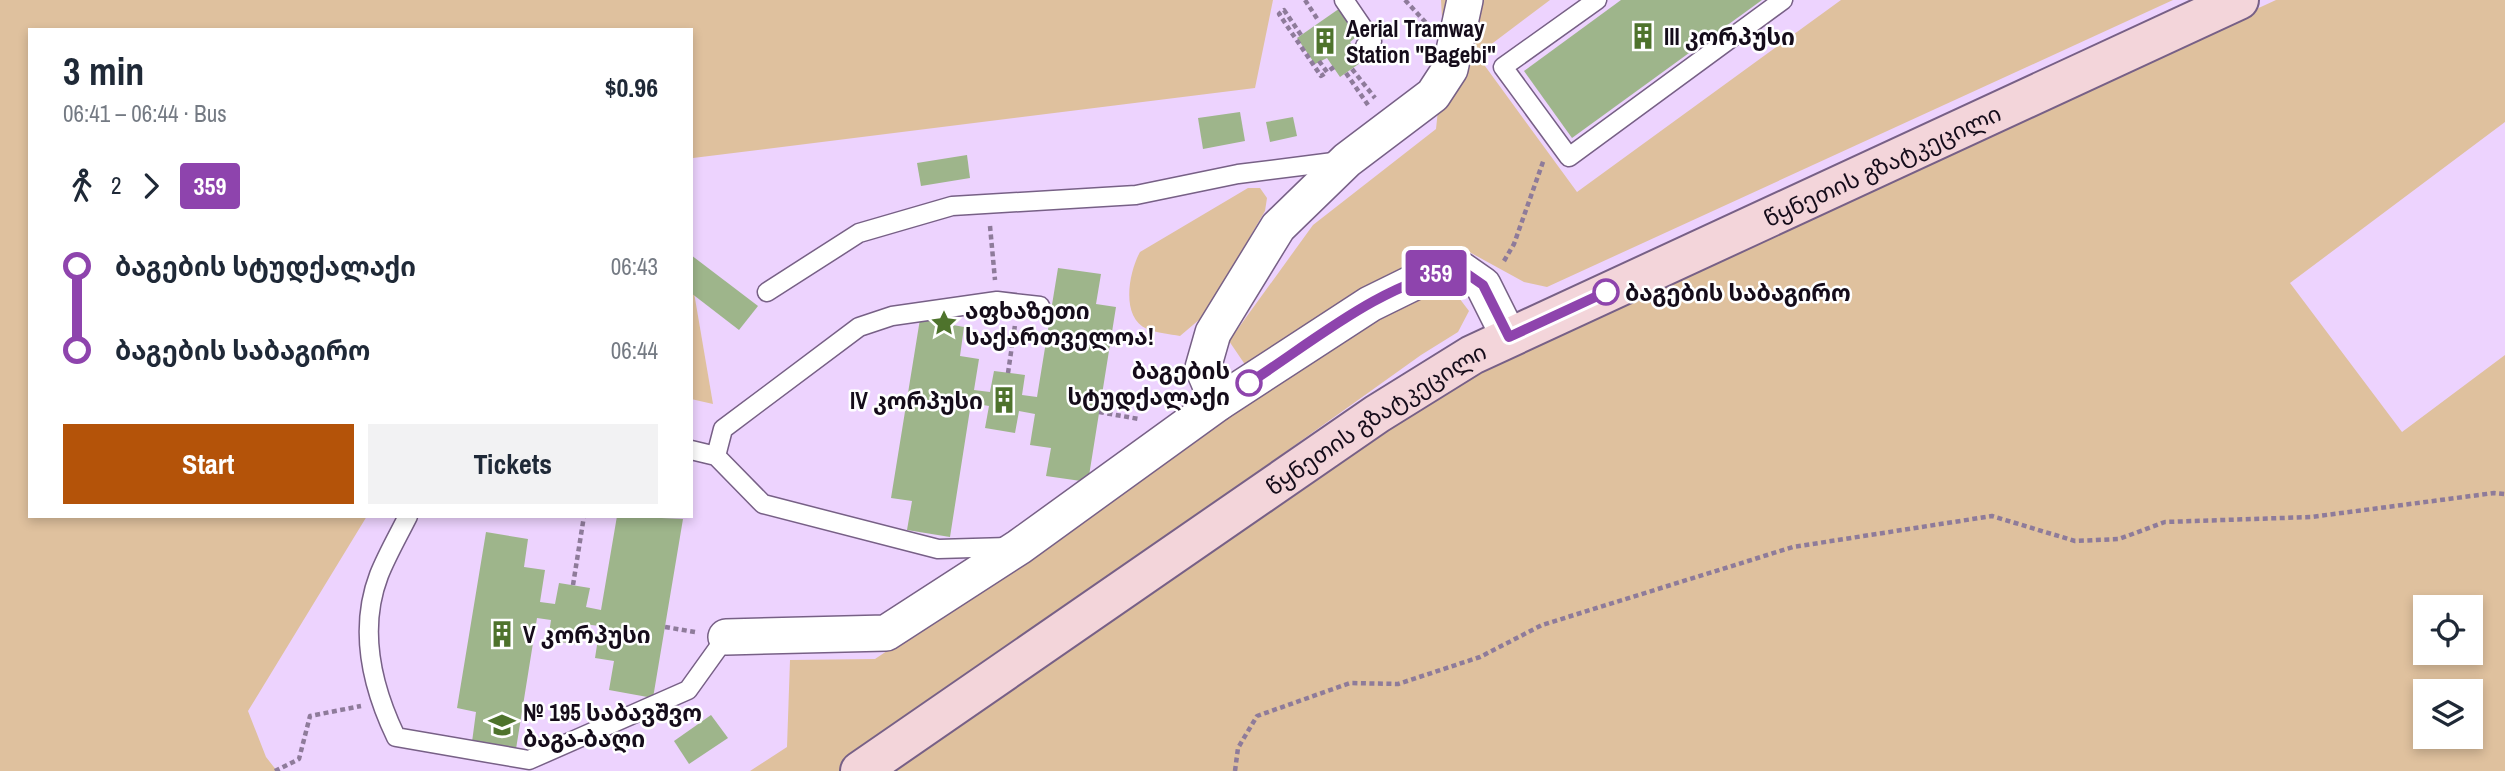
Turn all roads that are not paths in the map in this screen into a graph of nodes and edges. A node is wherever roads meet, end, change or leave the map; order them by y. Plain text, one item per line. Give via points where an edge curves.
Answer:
1 (1344, 0) edge
2 (1465, 0) edge
3 (1597, 0) edge
4 (1783, 0) edge
5 (2239, 0) edge
6 (1364, 46) dead end
7 (1347, 160) junction
8 (767, 292) dead end
9 (1040, 306) dead end
10 (1509, 337) junction
11 (1218, 403) junction
12 (693, 450) edge
13 (716, 456) junction
14 (407, 518) edge
15 (1019, 547) junction
16 (726, 637) joint
17 (860, 771) edge

1 - 6 lane via 1372,41
2 - 7 street via 1450,69 1433,95
3 - 4 lane via 1503,67 1569,157
5 - 10 main road, წყნეთის გზატკეცილი
7 - 8 lane via 1238,174 1136,195 952,206 859,233
7 - 11 street via 1278,227 1213,333 1203,368
9 - 13 lane via 997,301 892,316 859,327 723,429
10 - 11 street via 1483,285 1460,269 1431,274 1370,304
10 - 17 main road, წყნეთის გზატკეცილი via 1421,384
11 - 15 street
12 - 13 lane
13 - 15 lane via 763,504 939,549
14 - 16 lane via 378,577 367,642 379,702 396,737 529,760 688,690
15 - 16 street via 886,633

